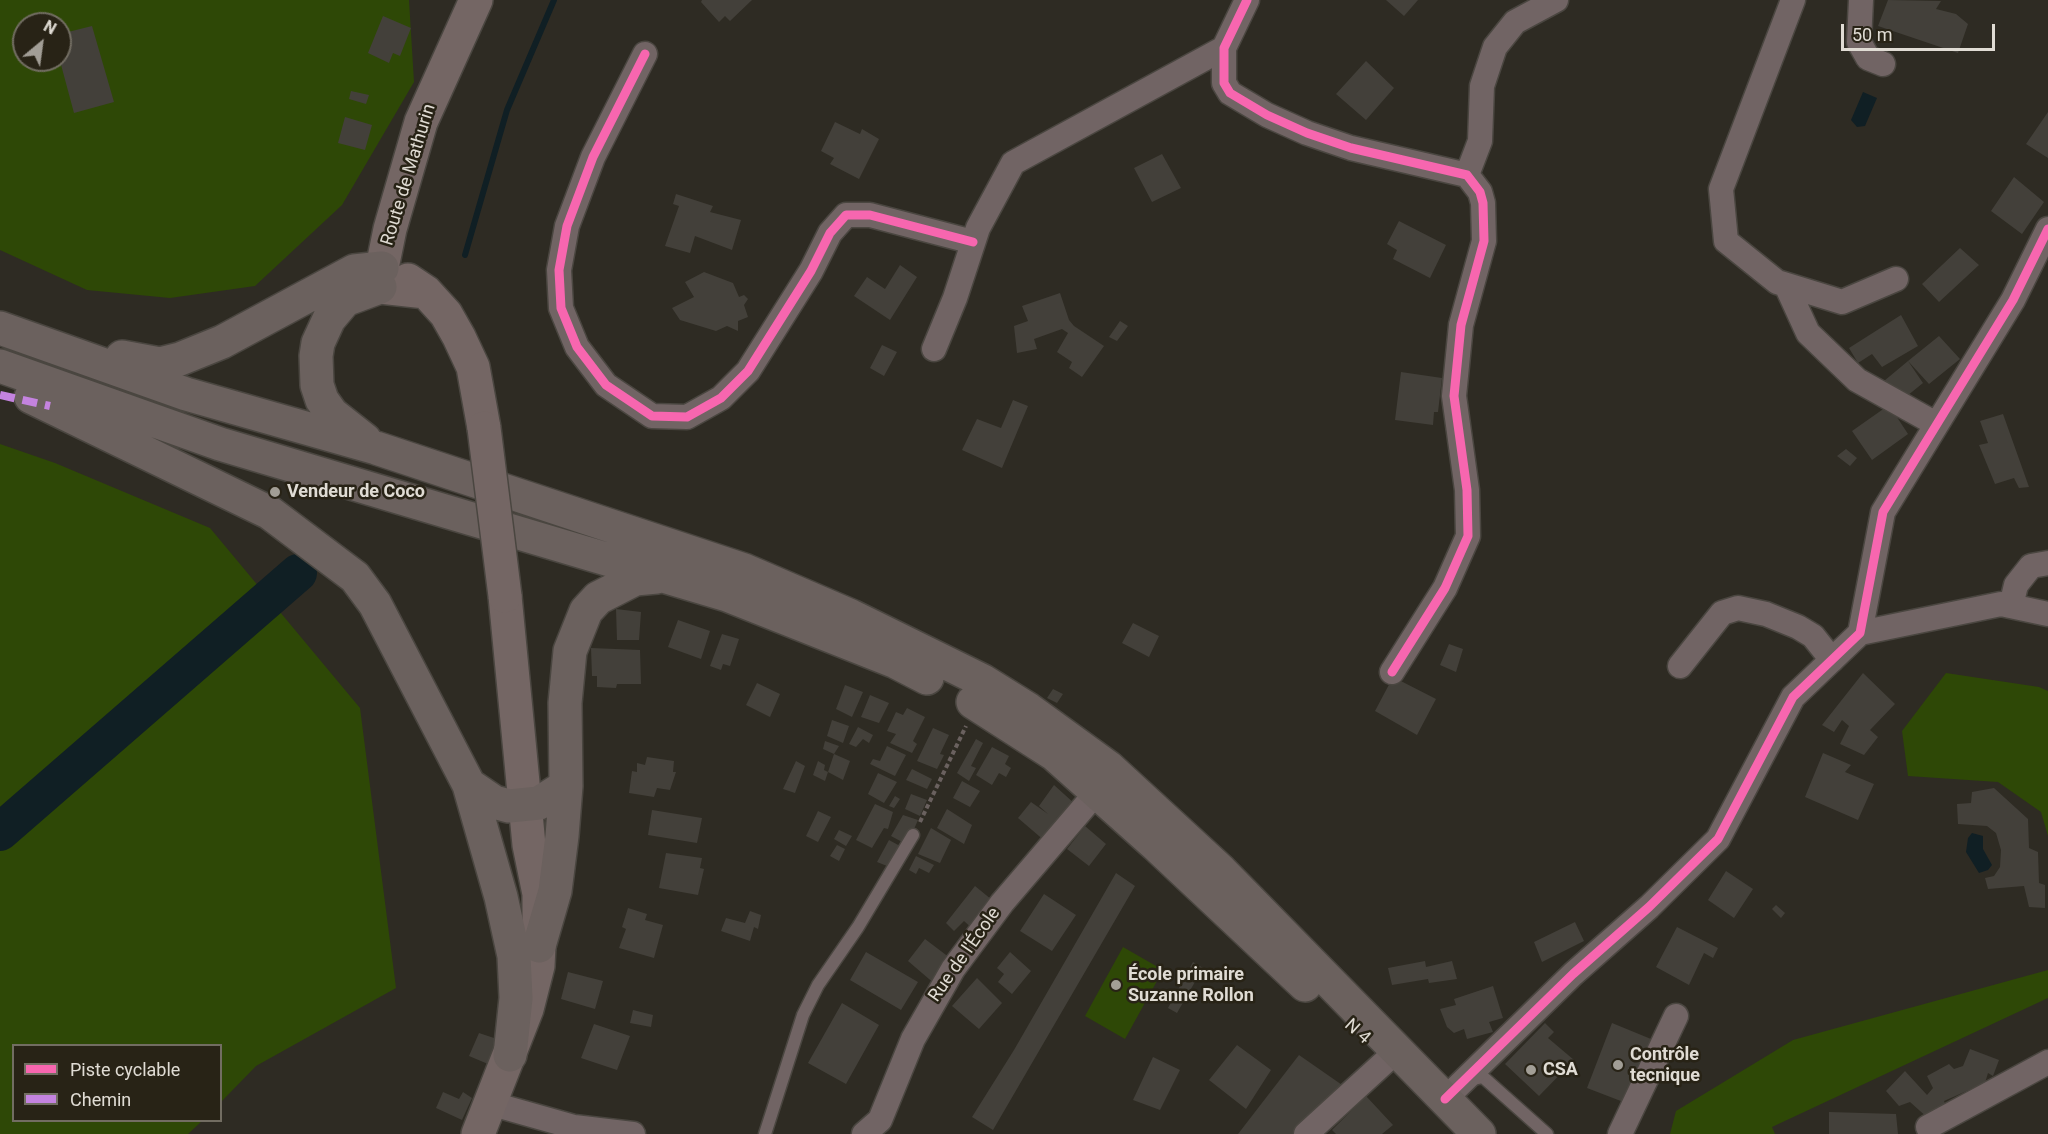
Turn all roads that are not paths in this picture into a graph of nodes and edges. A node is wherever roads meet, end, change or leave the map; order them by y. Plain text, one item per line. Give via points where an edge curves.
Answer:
1 (476, 0) edge
2 (1247, 0) edge
3 (1556, 0) edge
4 (1792, 0) edge
5 (1861, 0) edge
6 (1224, 48) junction
7 (645, 54) dead end
8 (1883, 64) dead end
9 (1467, 175) junction
10 (2048, 229) edge
11 (973, 242) junction
12 (381, 278) junction
13 (1896, 279) dead end
14 (1786, 285) junction
15 (0, 322) edge
16 (0, 328) edge
17 (934, 348) dead end
18 (0, 366) edge
19 (0, 381) edge
20 (1936, 424) junction
21 (376, 448) junction
22 (2048, 563) edge
23 (657, 577) junction
24 (2011, 606) junction
25 (2048, 614) edge
26 (1860, 633) junction
27 (1832, 660) junction
28 (1680, 666) dead end
29 (1392, 672) dead end
30 (469, 785) junction
31 (566, 786) junction
32 (1096, 793) junction
33 (526, 806) junction
34 (913, 835) road end
35 (530, 845) junction
36 (507, 922) junction
37 (539, 946) junction
38 (1676, 1016) dead end
39 (510, 1054) junction
40 (1388, 1059) junction
41 (2048, 1062) edge
42 (1454, 1091) junction
43 (489, 1103) junction
44 (1928, 1127) dead end
45 (478, 1134) edge
46 (633, 1134) edge
47 (765, 1134) edge
48 (864, 1134) edge
49 (1306, 1134) edge
50 (1463, 1134) edge
51 (1479, 1134) edge
52 (1547, 1134) edge
53 (1620, 1134) edge

1 - 12 main road, Route de Mathurin via 421,122 390,229
2 - 6 street
3 - 9 street via 1515,22 1496,47 1482,86 1480,141
4 - 14 street via 1721,189 1726,241
5 - 8 street via 1859,42 1868,58
6 - 9 street via 1224,83 1230,93 1267,115 1351,147
6 - 11 street via 1013,163
7 - 11 street via 589,168 567,226 559,270 561,308 577,346 606,385 651,416 687,417 721,398 748,371 812,271 830,233 846,215 870,215
9 - 29 street via 1483,203 1484,241 1461,325 1454,396 1467,490 1468,536 1445,588
10 - 20 street via 2013,300
11 - 17 street
12 - 15 highway via 354,271 222,342 160,364 136,361
12 - 21 highway via 345,300 329,320 318,343 315,368 317,385 327,407
12 - 33 main road, bridge via 426,292 446,314 473,367 505,597
13 - 14 street via 1842,302
14 - 20 street via 1808,333 1857,380
16 - 21 highway, N 4 via 186,394
18 - 23 highway, N 4 via 220,444
19 - 30 highway via 270,513 355,577 402,653
20 - 26 street via 1883,512
21 - 42 highway, N 4 via 744,570 851,616 982,681 1108,767
22 - 24 street via 2031,566 2016,585
23 - 31 highway via 635,579 598,598 577,628 566,685
23 - 32 highway, N 4 via 727,596 896,662 977,704 1054,754
24 - 25 street
24 - 26 street via 2001,604
26 - 27 street
27 - 28 street via 1814,636 1798,627 1738,608 1722,613
27 - 42 street via 1793,697 1718,839
30 - 33 highway via 494,802
30 - 36 highway
31 - 33 highway via 554,796
31 - 37 highway via 555,891
32 - 40 highway, N 4
32 - 48 street, Rue de l'École via 1002,903 952,969 913,1039 880,1120
33 - 35 main road
34 - 47 lane via 803,1015
35 - 36 main road
35 - 37 main road via 539,894
36 - 39 highway via 516,975
37 - 39 main road via 527,1009
38 - 53 street
39 - 43 main road
40 - 49 street
40 - 50 highway, N 4
41 - 44 street
42 - 51 highway, N 4
42 - 52 lane via 1483,1077
43 - 45 main road
43 - 46 street via 574,1127

